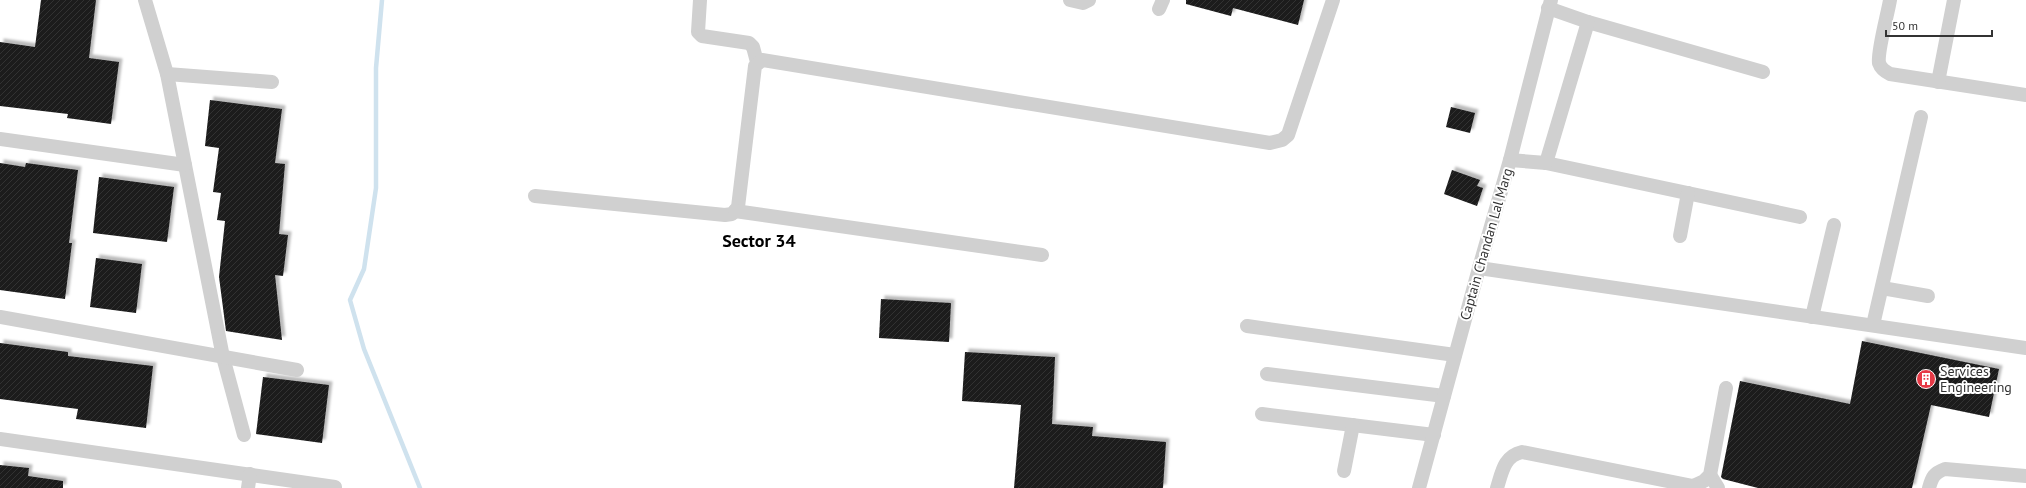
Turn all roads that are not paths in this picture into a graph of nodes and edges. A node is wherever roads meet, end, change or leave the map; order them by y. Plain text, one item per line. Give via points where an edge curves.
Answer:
1 (145, 0) edge
2 (700, 0) edge
3 (1070, 0) edge
4 (1089, 0) edge
5 (1333, 0) edge
6 (1890, 0) edge
7 (1954, 0) edge
8 (1550, 4) edge
9 (1588, 22) junction
10 (757, 62) junction
11 (1763, 72) dead end
12 (167, 74) junction
13 (272, 82) dead end
14 (1938, 82) junction
15 (2026, 95) edge
16 (1921, 117) dead end
17 (0, 138) edge
18 (1510, 160) junction
19 (1546, 163) junction
20 (185, 165) junction
21 (1688, 193) junction
22 (534, 196) dead end
23 (735, 211) junction
24 (1800, 217) dead end
25 (1834, 225) dead end
26 (1680, 236) dead end
27 (1042, 255) dead end
28 (1479, 268) junction
29 (1882, 288) junction
30 (1928, 296) dead end
31 (1812, 316) junction
32 (0, 318) edge
33 (1872, 325) junction
34 (1247, 326) dead end
35 (2026, 348) edge
36 (1455, 355) junction
37 (223, 357) junction
38 (297, 370) dead end
39 (1267, 374) dead end
40 (1726, 388) dead end
41 (1444, 396) junction
42 (1262, 414) dead end
43 (1353, 425) junction
44 (244, 435) dead end
45 (1434, 435) junction
46 (0, 439) edge
47 (1344, 470) dead end
48 (250, 474) junction
49 (1710, 475) junction
50 (2026, 476) edge
51 (335, 487) edge
52 (248, 488) edge
53 (1419, 488) edge
54 (1497, 488) edge
55 (1718, 488) edge
56 (1929, 488) edge

1 - 12 street
2 - 10 street via 698,32 702,36 749,43 753,47
3 - 4 street via 1083,3
5 - 10 street via 1288,135 1282,140 1270,143 770,60
6 - 14 street via 1880,53 1879,63 1883,70 1890,74
7 - 14 street
8 - 9 street
8 - 18 street, Captain Chandan Lal Marg
9 - 11 street
9 - 19 street
10 - 23 street via 738,207
12 - 13 street
12 - 20 street
14 - 15 street
16 - 29 street
17 - 20 street
18 - 19 street
18 - 28 street, Captain Chandan Lal Marg
19 - 21 street
20 - 37 street
21 - 24 street
21 - 26 street
22 - 23 street via 725,215
23 - 27 street
25 - 31 street
28 - 31 street
28 - 36 street, Captain Chandan Lal Marg
29 - 30 street
29 - 33 street
31 - 33 street
32 - 37 street
33 - 35 street
34 - 36 street
36 - 41 street, Captain Chandan Lal Marg
37 - 38 street
37 - 44 street
39 - 41 street
40 - 49 street
41 - 45 street, Captain Chandan Lal Marg
42 - 43 street
43 - 45 street
43 - 47 street
45 - 53 street, Captain Chandan Lal Marg
46 - 48 street
48 - 51 street
48 - 52 street
49 - 54 street via 1693,486 1522,452 1506,460
49 - 55 street
50 - 56 street via 1945,469 1936,472

